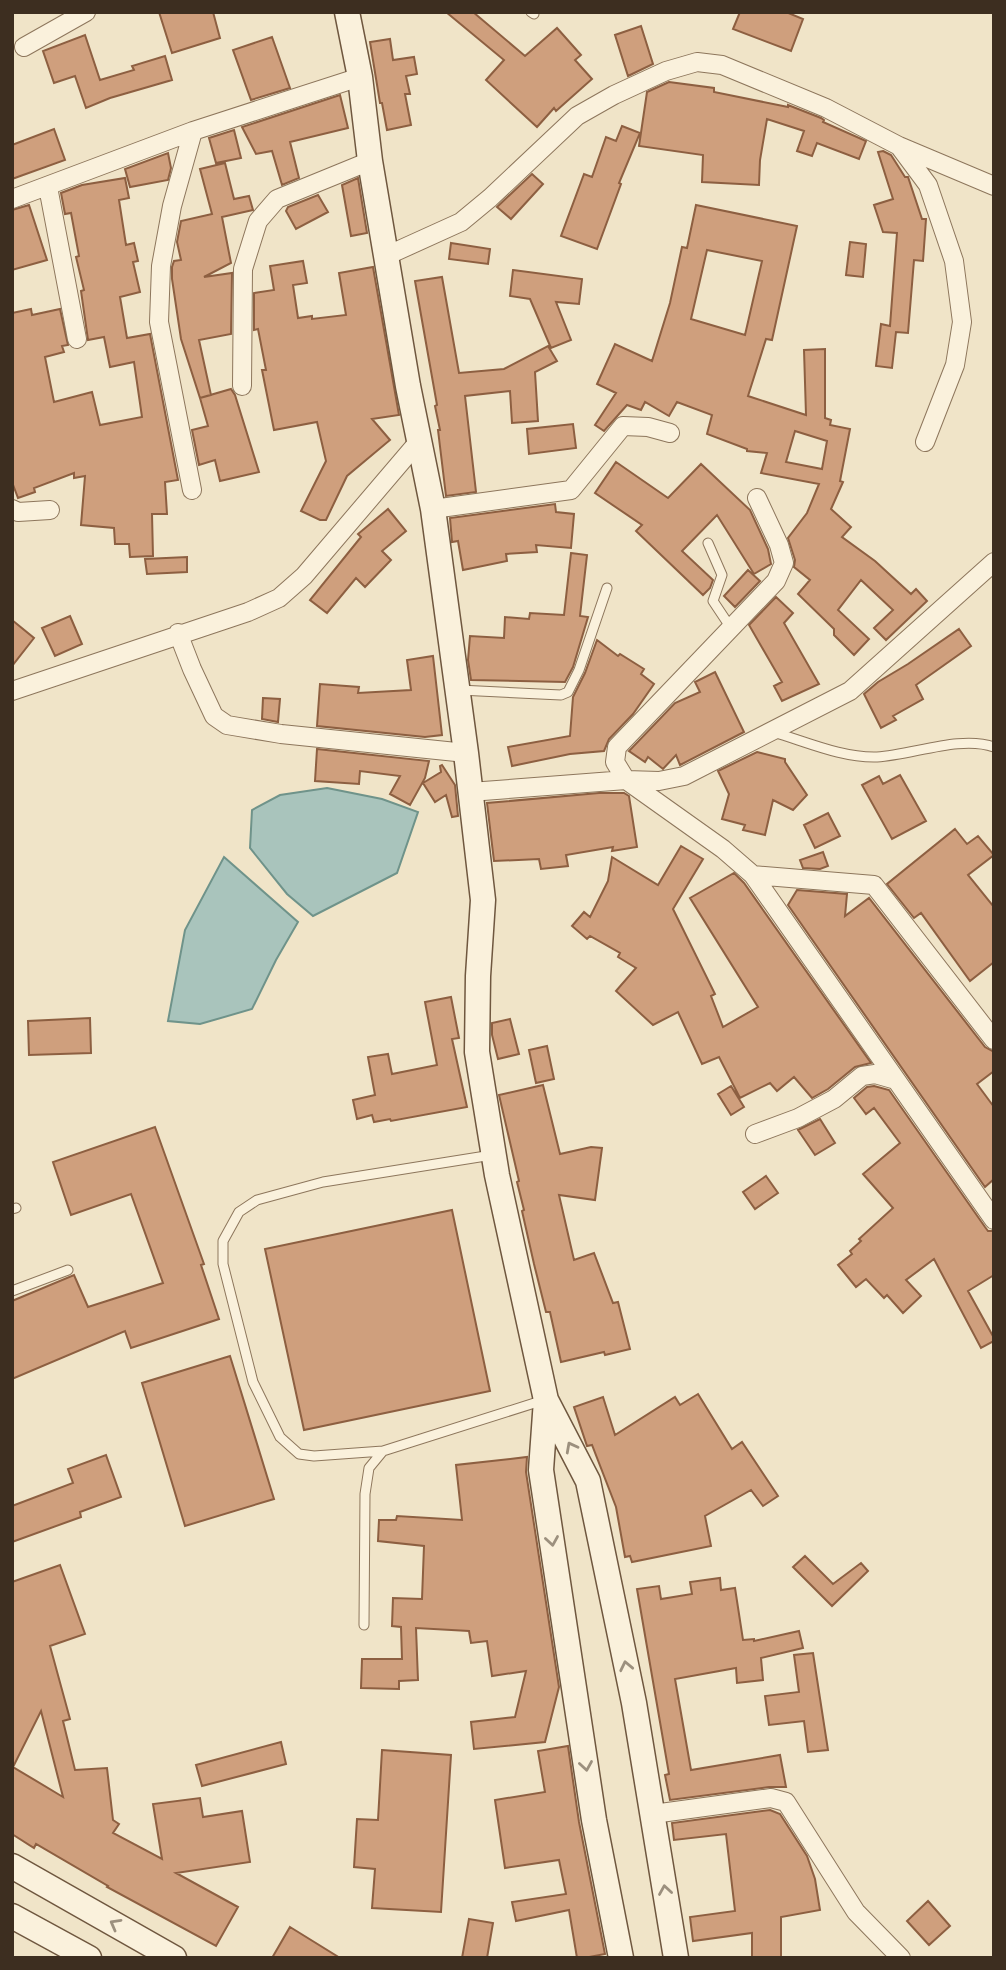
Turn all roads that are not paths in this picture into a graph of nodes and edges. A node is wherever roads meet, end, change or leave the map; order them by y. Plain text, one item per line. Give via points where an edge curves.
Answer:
1 (86, 12) edge
2 (347, 12) edge
3 (24, 47) dead end
4 (360, 77) junction
5 (193, 131) junction
6 (899, 146) junction
7 (370, 161) junction
8 (994, 186) edge
9 (48, 187) junction
10 (12, 199) edge
11 (386, 256) junction
12 (77, 339) dead end
13 (242, 386) dead end
14 (670, 433) dead end
15 (419, 440) junction
16 (925, 442) dead end
17 (192, 490) dead end
18 (757, 498) dead end
19 (12, 509) edge
20 (433, 509) junction
21 (50, 510) dead end
22 (708, 543) dead end
23 (994, 562) edge
24 (607, 587) dead end
25 (731, 628) junction
26 (178, 633) junction
27 (457, 690) junction
28 (12, 691) edge
29 (772, 731) junction
30 (994, 747) edge
31 (466, 753) junction
32 (626, 780) junction
33 (470, 792) junction
34 (753, 874) junction
35 (994, 1040) edge
36 (896, 1080) junction
37 (754, 1134) dead end
38 (494, 1154) junction
39 (994, 1220) edge
40 (68, 1270) dead end
41 (12, 1291) edge
42 (546, 1400) junction
43 (383, 1451) junction
44 (364, 1625) dead end
45 (653, 1814) junction
46 (12, 1866) edge
47 (12, 1916) edge
48 (89, 1958) edge
49 (174, 1958) edge
50 (621, 1958) edge
51 (676, 1958) edge
52 (901, 1958) edge

1 - 3 street
2 - 4 main road
4 - 5 street
4 - 7 main road
5 - 9 street
5 - 17 street via 161,265 159,322
6 - 8 street
6 - 11 street via 764,82 722,65 697,62 666,71 577,116 461,222
6 - 16 street via 928,185 954,261 962,322 955,365
7 - 11 main road
7 - 13 street via 277,199 258,220 243,269
9 - 10 street
9 - 12 street
11 - 15 main road
14 - 20 street via 623,426 571,490
15 - 20 main road
15 - 26 street via 304,576 279,598
18 - 25 street via 784,563 776,581
19 - 21 street
20 - 27 main road
22 - 25 lane via 722,575 713,601
23 - 29 street via 850,691
24 - 27 lane via 568,692
25 - 32 street via 617,747 615,761
26 - 28 street
26 - 31 street via 214,716 227,725
27 - 31 main road
29 - 30 lane via 853,756 879,757 973,743
29 - 32 street via 684,776
31 - 33 main road
32 - 33 street
32 - 34 street
33 - 38 main road via 483,900 477,1052
34 - 35 street via 874,886
34 - 36 street
36 - 37 street via 875,1074 862,1076 834,1099
36 - 39 street
38 - 42 main road
38 - 43 lane via 323,1182 257,1200 239,1212 223,1241 223,1264 253,1381 280,1437 299,1454 314,1457
40 - 41 lane
42 - 43 lane
45 -> 42 main road via 588,1481
42 -> 50 main road via 541,1470 594,1821
43 - 44 lane via 369,1468 365,1494
51 -> 45 main road
45 - 52 street via 771,1798 786,1802 856,1912
49 -> 46 main road
47 - 48 main road

